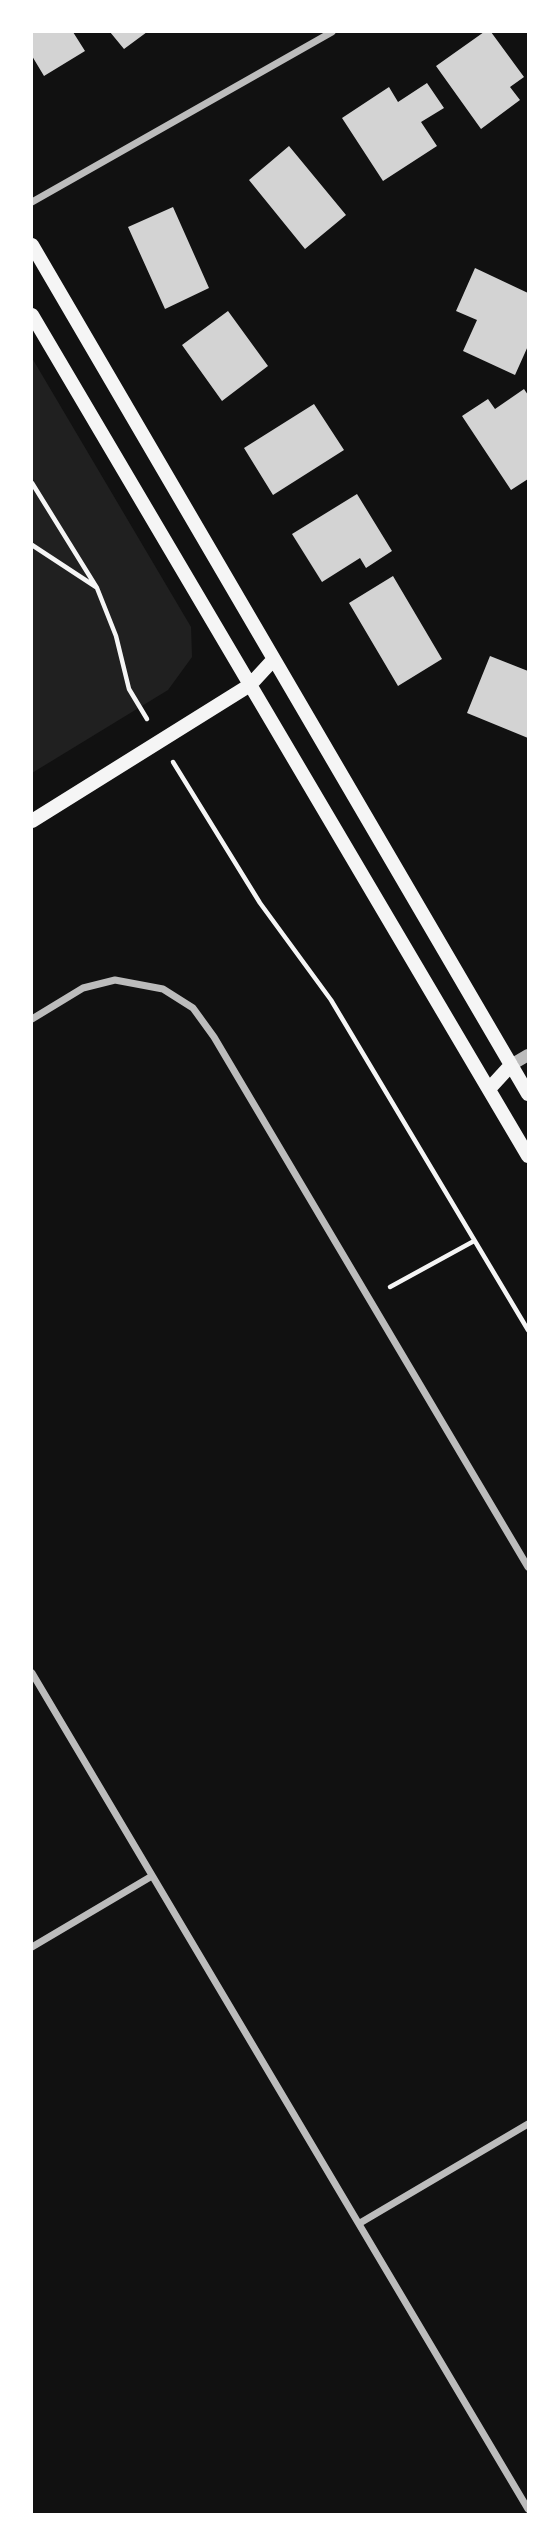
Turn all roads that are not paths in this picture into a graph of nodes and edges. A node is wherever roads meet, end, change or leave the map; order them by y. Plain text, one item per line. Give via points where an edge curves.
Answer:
1 (332, 32) edge
2 (32, 202) edge
3 (32, 245) edge
4 (32, 315) edge
5 (273, 660) junction
6 (250, 685) junction
7 (32, 821) edge
8 (32, 1018) edge
9 (528, 1055) edge
10 (511, 1065) junction
11 (489, 1089) junction
12 (528, 1094) edge
13 (528, 1156) edge
14 (528, 1567) edge
15 (32, 1673) edge
16 (152, 1876) junction
17 (32, 1947) edge
18 (528, 2124) edge
19 (360, 2223) junction
20 (528, 2510) edge

1 - 2 street
3 - 5 main road
4 - 6 main road
5 - 6 main road
5 - 10 main road
6 - 7 main road
6 - 11 main road
8 - 14 street via 83,988 115,981 154,985 193,1008
9 - 10 street
10 - 11 main road
10 - 12 main road
11 - 13 main road
15 - 16 street
16 - 17 street
16 - 19 street
18 - 19 street
19 - 20 street

